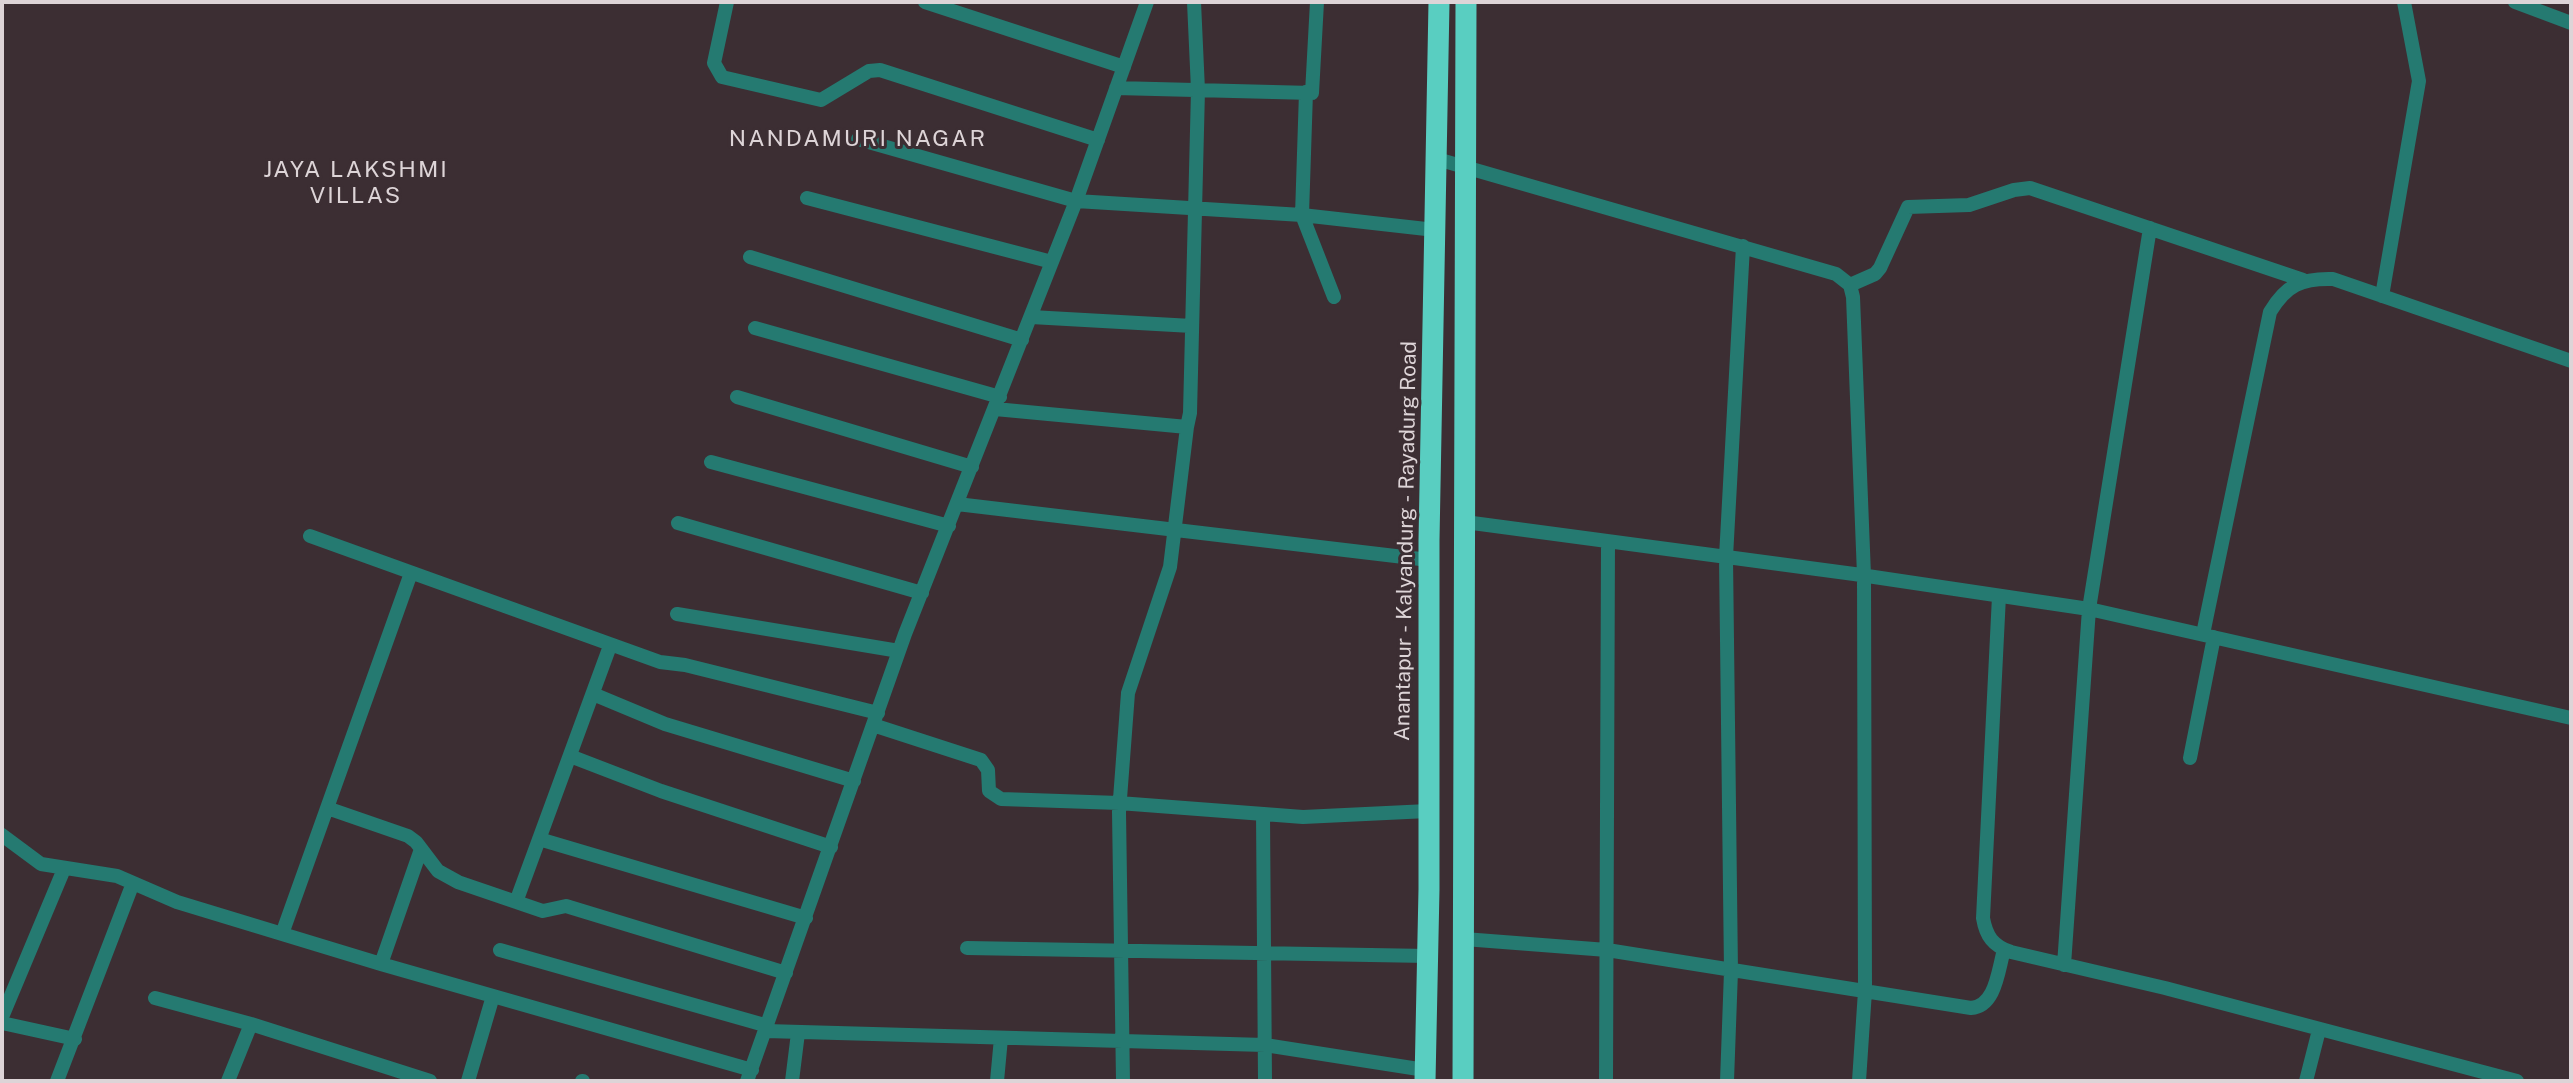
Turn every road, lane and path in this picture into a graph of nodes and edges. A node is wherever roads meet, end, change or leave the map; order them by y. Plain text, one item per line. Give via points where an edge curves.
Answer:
1 (727, 2) edge
2 (925, 2) edge
3 (1147, 2) edge
4 (1194, 2) edge
5 (1317, 2) edge
6 (1438, 2) edge
7 (1466, 2) edge
8 (2404, 2) edge
9 (2515, 2) edge
10 (2571, 23) edge
11 (1124, 67) junction
12 (1116, 88) junction
13 (1198, 90) junction
14 (1306, 92) junction
15 (858, 139) dead end
16 (1098, 140) junction
17 (1437, 159) junction
18 (1465, 166) junction
19 (807, 198) dead end
20 (1076, 201) junction
21 (1193, 208) junction
22 (1303, 215) junction
23 (2150, 228) junction
24 (1435, 230) junction
25 (1743, 246) junction
26 (750, 257) dead end
27 (1052, 262) junction
28 (2303, 281) junction
29 (1850, 285) junction
30 (2382, 296) junction
31 (1334, 297) dead end
32 (1031, 317) junction
33 (1192, 326) junction
34 (755, 328) dead end
35 (1022, 340) junction
36 (2571, 360) edge
37 (737, 397) dead end
38 (997, 403) junction
39 (1187, 428) junction
40 (711, 462) dead end
41 (972, 467) junction
42 (957, 504) junction
43 (1465, 522) junction
44 (678, 523) dead end
45 (949, 526) junction
46 (1174, 528) junction
47 (310, 536) dead end
48 (1608, 541) junction
49 (1726, 557) junction
50 (1429, 560) junction
51 (411, 573) junction
52 (1864, 575) junction
53 (922, 593) junction
54 (1999, 596) junction
55 (2089, 609) junction
56 (677, 614) dead end
57 (2209, 636) junction
58 (610, 646) junction
59 (899, 651) junction
60 (593, 694) junction
61 (2571, 718) edge
62 (876, 719) junction
63 (570, 756) junction
64 (2190, 758) dead end
65 (854, 781) junction
66 (1119, 803) junction
67 (327, 807) junction
68 (1428, 811) junction
69 (1264, 814) junction
70 (2, 835) edge
71 (539, 839) junction
72 (831, 846) junction
73 (421, 849) junction
74 (64, 869) junction
75 (134, 883) junction
76 (516, 902) junction
77 (806, 918) junction
78 (282, 934) junction
79 (1464, 939) junction
80 (967, 948) dead end
81 (1122, 949) junction
82 (500, 950) dead end
83 (1607, 950) junction
84 (2004, 950) junction
85 (1264, 951) junction
86 (1427, 956) junction
87 (382, 964) junction
88 (2064, 965) junction
89 (1731, 971) junction
90 (786, 973) junction
91 (1865, 991) junction
92 (492, 996) junction
93 (155, 998) dead end
94 (2, 1017) edge
95 (2, 1023) edge
96 (251, 1024) junction
97 (767, 1029) junction
98 (2319, 1030) junction
99 (798, 1033) junction
100 (75, 1038) junction
101 (1000, 1038) junction
102 (1124, 1041) junction
103 (1265, 1045) junction
104 (1425, 1075) edge
105 (2463, 1075) edge
106 (750, 1076) edge
107 (57, 1081) edge
108 (228, 1081) edge
109 (430, 1081) edge
110 (468, 1081) edge
111 (792, 1081) edge
112 (998, 1081) edge
113 (1123, 1081) edge
114 (1265, 1081) edge
115 (1463, 1081) edge
116 (1606, 1081) edge
117 (1727, 1081) edge
118 (1859, 1081) edge
119 (2306, 1081) edge
120 (2517, 1081) edge

1 - 16 street via 714,63 722,77 821,100 869,71 880,70
2 - 11 street
3 - 11 street
4 - 13 street
5 - 14 street via 1312,93
6 - 17 highway, Anantapur - Kalyandurg - Rayadurg Road
7 - 18 highway
8 - 30 street via 2419,81
9 - 10 street
11 - 12 street
12 - 13 street
12 - 16 street
13 - 14 street
13 - 21 street
14 - 22 street
15 - 20 street
16 - 20 street
17 - 18 street
17 - 24 highway, Anantapur - Kalyandurg - Rayadurg Road
18 - 25 street
18 - 43 highway
19 - 27 street
20 - 21 street
20 - 27 street
21 - 22 street
21 - 33 street
22 - 24 street
22 - 31 street
23 - 28 street
23 - 29 street via 2030,188 1969,205 1917,204 1902,214 1875,274
23 - 55 street
24 - 50 highway, Anantapur - Kalyandurg - Rayadurg Road
25 - 29 street via 1836,274
25 - 49 street
26 - 35 street
27 - 32 street
28 - 30 street via 2333,279
28 - 57 street via 2280,296 2270,312
29 - 52 street
30 - 36 street
32 - 33 street
32 - 35 street
33 - 39 street
34 - 38 street
35 - 38 street
37 - 41 street
38 - 39 street
38 - 41 street
39 - 46 street
40 - 45 street
41 - 42 street
42 - 45 street
42 - 46 street
43 - 48 street
43 - 79 highway
44 - 53 street
45 - 53 street
46 - 50 street
46 - 66 street via 1170,567 1128,693
47 - 51 street
48 - 49 street
48 - 83 street
49 - 52 street
49 - 89 street
50 - 68 highway, Anantapur - Kalyandurg - Rayadurg Road
51 - 58 street
51 - 67 street
52 - 54 street
52 - 91 street
53 - 59 street
54 - 55 street
54 - 84 street via 1983,918 1989,939
55 - 57 street
55 - 88 street
56 - 59 street
57 - 61 street
57 - 64 street
58 - 60 street
58 - 62 street
59 - 62 street
60 - 63 street
60 - 65 street via 665,724
62 - 65 street
62 - 66 street via 981,761 988,769 989,791 1000,799
63 - 71 street
63 - 72 street
65 - 72 street
66 - 69 street
66 - 81 street
67 - 73 street via 408,836
67 - 78 street
68 - 69 street via 1303,817
68 - 86 highway, Anantapur - Kalyandurg - Rayadurg Road
69 - 85 street
70 - 74 street via 41,864
71 - 76 street
71 - 77 street
72 - 77 street
73 - 76 street via 446,877
73 - 87 street
74 - 75 street via 108,874
74 - 94 street
75 - 78 street via 177,902
75 - 100 street
76 - 90 street via 543,911 566,906
77 - 90 street
78 - 87 street
79 - 83 street
79 - 115 highway
80 - 81 street
81 - 85 street
81 - 102 street
82 - 97 street
83 - 89 street
83 - 116 street
84 - 88 street
84 - 91 street via 1989,999 1979,1007
85 - 86 street
85 - 103 street
86 - 104 highway, Anantapur - Kalyandurg - Rayadurg Road
87 - 92 street
88 - 98 street
89 - 91 street
89 - 117 street
90 - 97 street
91 - 118 street
92 - 106 street
92 - 110 street
93 - 96 street
95 - 100 street
96 - 108 street
96 - 109 street
97 - 99 street
97 - 106 street
98 - 105 street
98 - 119 street
99 - 101 street
99 - 111 street
100 - 107 street
101 - 102 street
101 - 112 street
102 - 103 street
102 - 113 street
103 - 104 street
103 - 114 street
105 - 120 street

